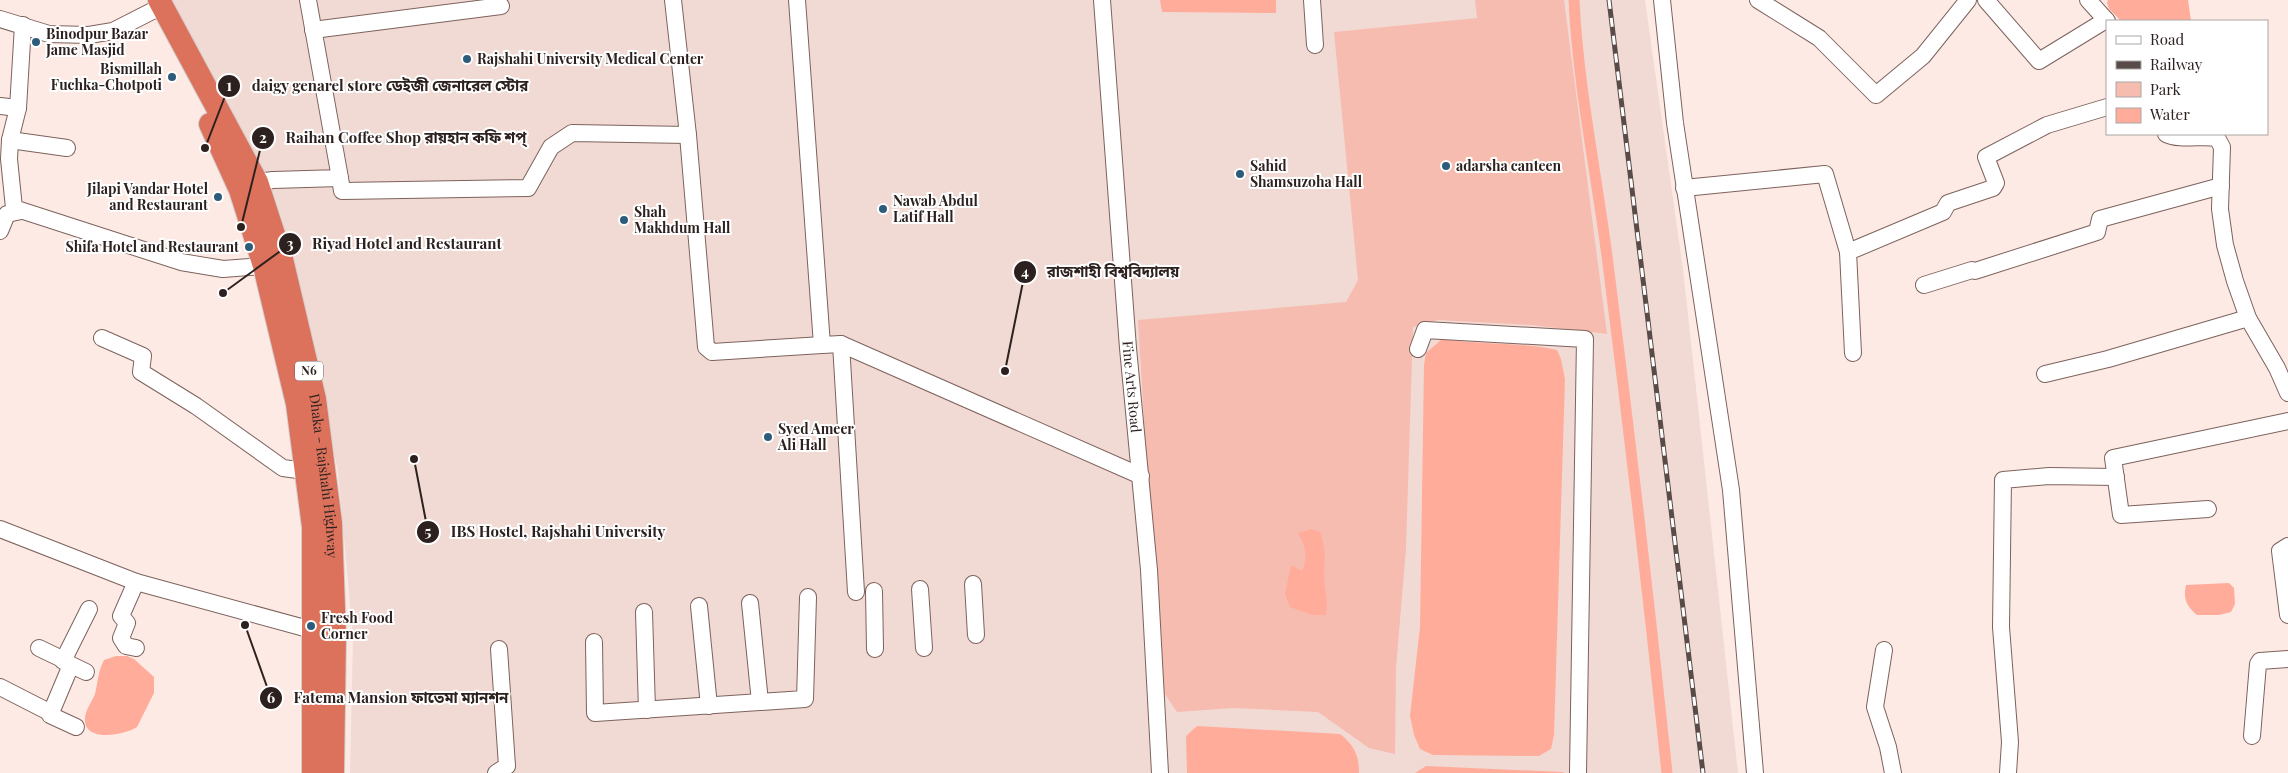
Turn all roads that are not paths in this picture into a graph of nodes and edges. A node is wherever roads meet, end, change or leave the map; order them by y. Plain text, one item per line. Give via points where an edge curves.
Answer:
1 (308, 0) edge
2 (673, 0) edge
3 (797, 0) edge
4 (1102, 0) edge
5 (1312, 0) edge
6 (1662, 0) edge
7 (1758, 0) edge
8 (1968, 0) edge
9 (1986, 0) edge
10 (2088, 0) edge
11 (504, 4) edge
12 (153, 5) edge
13 (0, 19) edge
14 (2106, 21) edge
15 (23, 26) junction
16 (313, 30) junction
17 (1316, 46) dead end
18 (0, 106) edge
19 (2106, 106) edge
20 (18, 108) junction
21 (688, 134) junction
22 (2168, 135) edge
23 (10, 140) junction
24 (67, 148) dead end
25 (340, 178) junction
26 (258, 182) junction
27 (2222, 186) junction
28 (1684, 188) junction
29 (21, 211) junction
30 (0, 232) edge
31 (1848, 252) junction
32 (264, 266) junction
33 (1924, 285) dead end
34 (2248, 318) junction
35 (102, 338) dead end
36 (841, 344) junction
37 (822, 345) junction
38 (1418, 349) dead end
39 (1853, 353) dead end
40 (2045, 374) dead end
41 (2288, 393) edge
42 (2288, 420) edge
43 (305, 471) junction
44 (1141, 476) junction
45 (2116, 476) junction
46 (2208, 509) dead end
47 (0, 529) edge
48 (2288, 546) edge
49 (136, 582) junction
50 (973, 584) dead end
51 (920, 588) dead end
52 (874, 591) dead end
53 (856, 592) dead end
54 (808, 597) dead end
55 (750, 603) dead end
56 (699, 606) dead end
57 (89, 609) dead end
58 (644, 612) dead end
59 (2288, 615) edge
60 (324, 634) junction
61 (976, 636) dead end
62 (594, 642) dead end
63 (39, 648) dead end
64 (136, 648) dead end
65 (499, 648) dead end
66 (924, 648) dead end
67 (875, 649) dead end
68 (1884, 650) dead end
69 (2288, 659) edge
70 (74, 665) junction
71 (0, 687) edge
72 (760, 702) junction
73 (709, 706) junction
74 (647, 710) junction
75 (51, 712) junction
76 (76, 727) dead end
77 (2252, 736) dead end
78 (313, 773) edge
79 (333, 773) edge
80 (496, 773) edge
81 (1160, 773) edge
82 (1578, 773) edge
83 (1755, 773) edge
84 (1893, 773) edge
85 (2008, 773) edge

1 - 16 street
2 - 21 street
3 - 37 street
4 - 44 street, Fine Arts Road via 1128,348
5 - 17 street
6 - 28 street
7 - 8 street via 1819,38 1876,95 1923,56
9 - 14 street via 2039,61
10 - 14 street
11 - 16 street
12 - 15 street via 113,31 90,35 49,34
12 - 26 highway, Dhaka - Rajshahi Highway / N6
12 - 32 highway, Dhaka - Rajshahi Highway / N6 via 240,190
13 - 15 street
15 - 20 street
16 - 25 street
18 - 20 street
19 - 31 street via 2047,125 1986,157 1996,183 1993,188 1948,204 1943,212
20 - 23 street
21 - 25 street via 572,133 550,147 528,188 342,191
21 - 37 street via 708,350
22 - 27 street via 2217,138 2222,148
23 - 24 street
23 - 29 street via 14,208
25 - 26 street
26 - 60 highway, Dhaka - Rajshahi Highway / N6 via 282,259 315,398 331,523
27 - 33 street via 2100,219 2097,232 1975,272 1972,270
27 - 34 street via 2220,209 2224,245
28 - 31 street via 1825,174
28 - 83 street via 1731,490
29 - 30 street via 7,214
29 - 32 street via 181,262 223,269
31 - 39 street
32 - 43 highway, Dhaka - Rajshahi Highway / N6 via 296,404
34 - 40 street via 2108,360
34 - 41 street
35 - 43 street via 143,356 141,372 196,406 283,468
36 - 37 street
36 - 44 street
36 - 53 street
38 - 82 street via 1425,330 1585,339
42 - 45 street via 2113,458
43 - 60 highway, Dhaka - Rajshahi Highway / N6
44 - 81 street, Fine Arts Road
45 - 46 street via 2121,515
45 - 85 street via 2003,480 2001,626 2010,742
47 - 49 street
48 - 59 street via 2280,550
49 - 60 street
49 - 64 street via 121,616 127,623 121,638 126,646
50 - 61 street
51 - 66 street
52 - 67 street
54 - 72 street via 805,699
55 - 72 street
56 - 73 street
57 - 70 street
58 - 74 street
60 - 78 highway, Dhaka - Rajshahi Highway / N6
60 - 79 highway, Dhaka - Rajshahi Highway / N6
62 - 74 street via 595,714
63 - 70 street
65 - 80 street via 507,766
68 - 84 street via 1874,707
69 - 77 street via 2260,661 2258,664
70 - 75 street
71 - 75 street
72 - 73 street
73 - 74 street
75 - 76 street via 50,715

